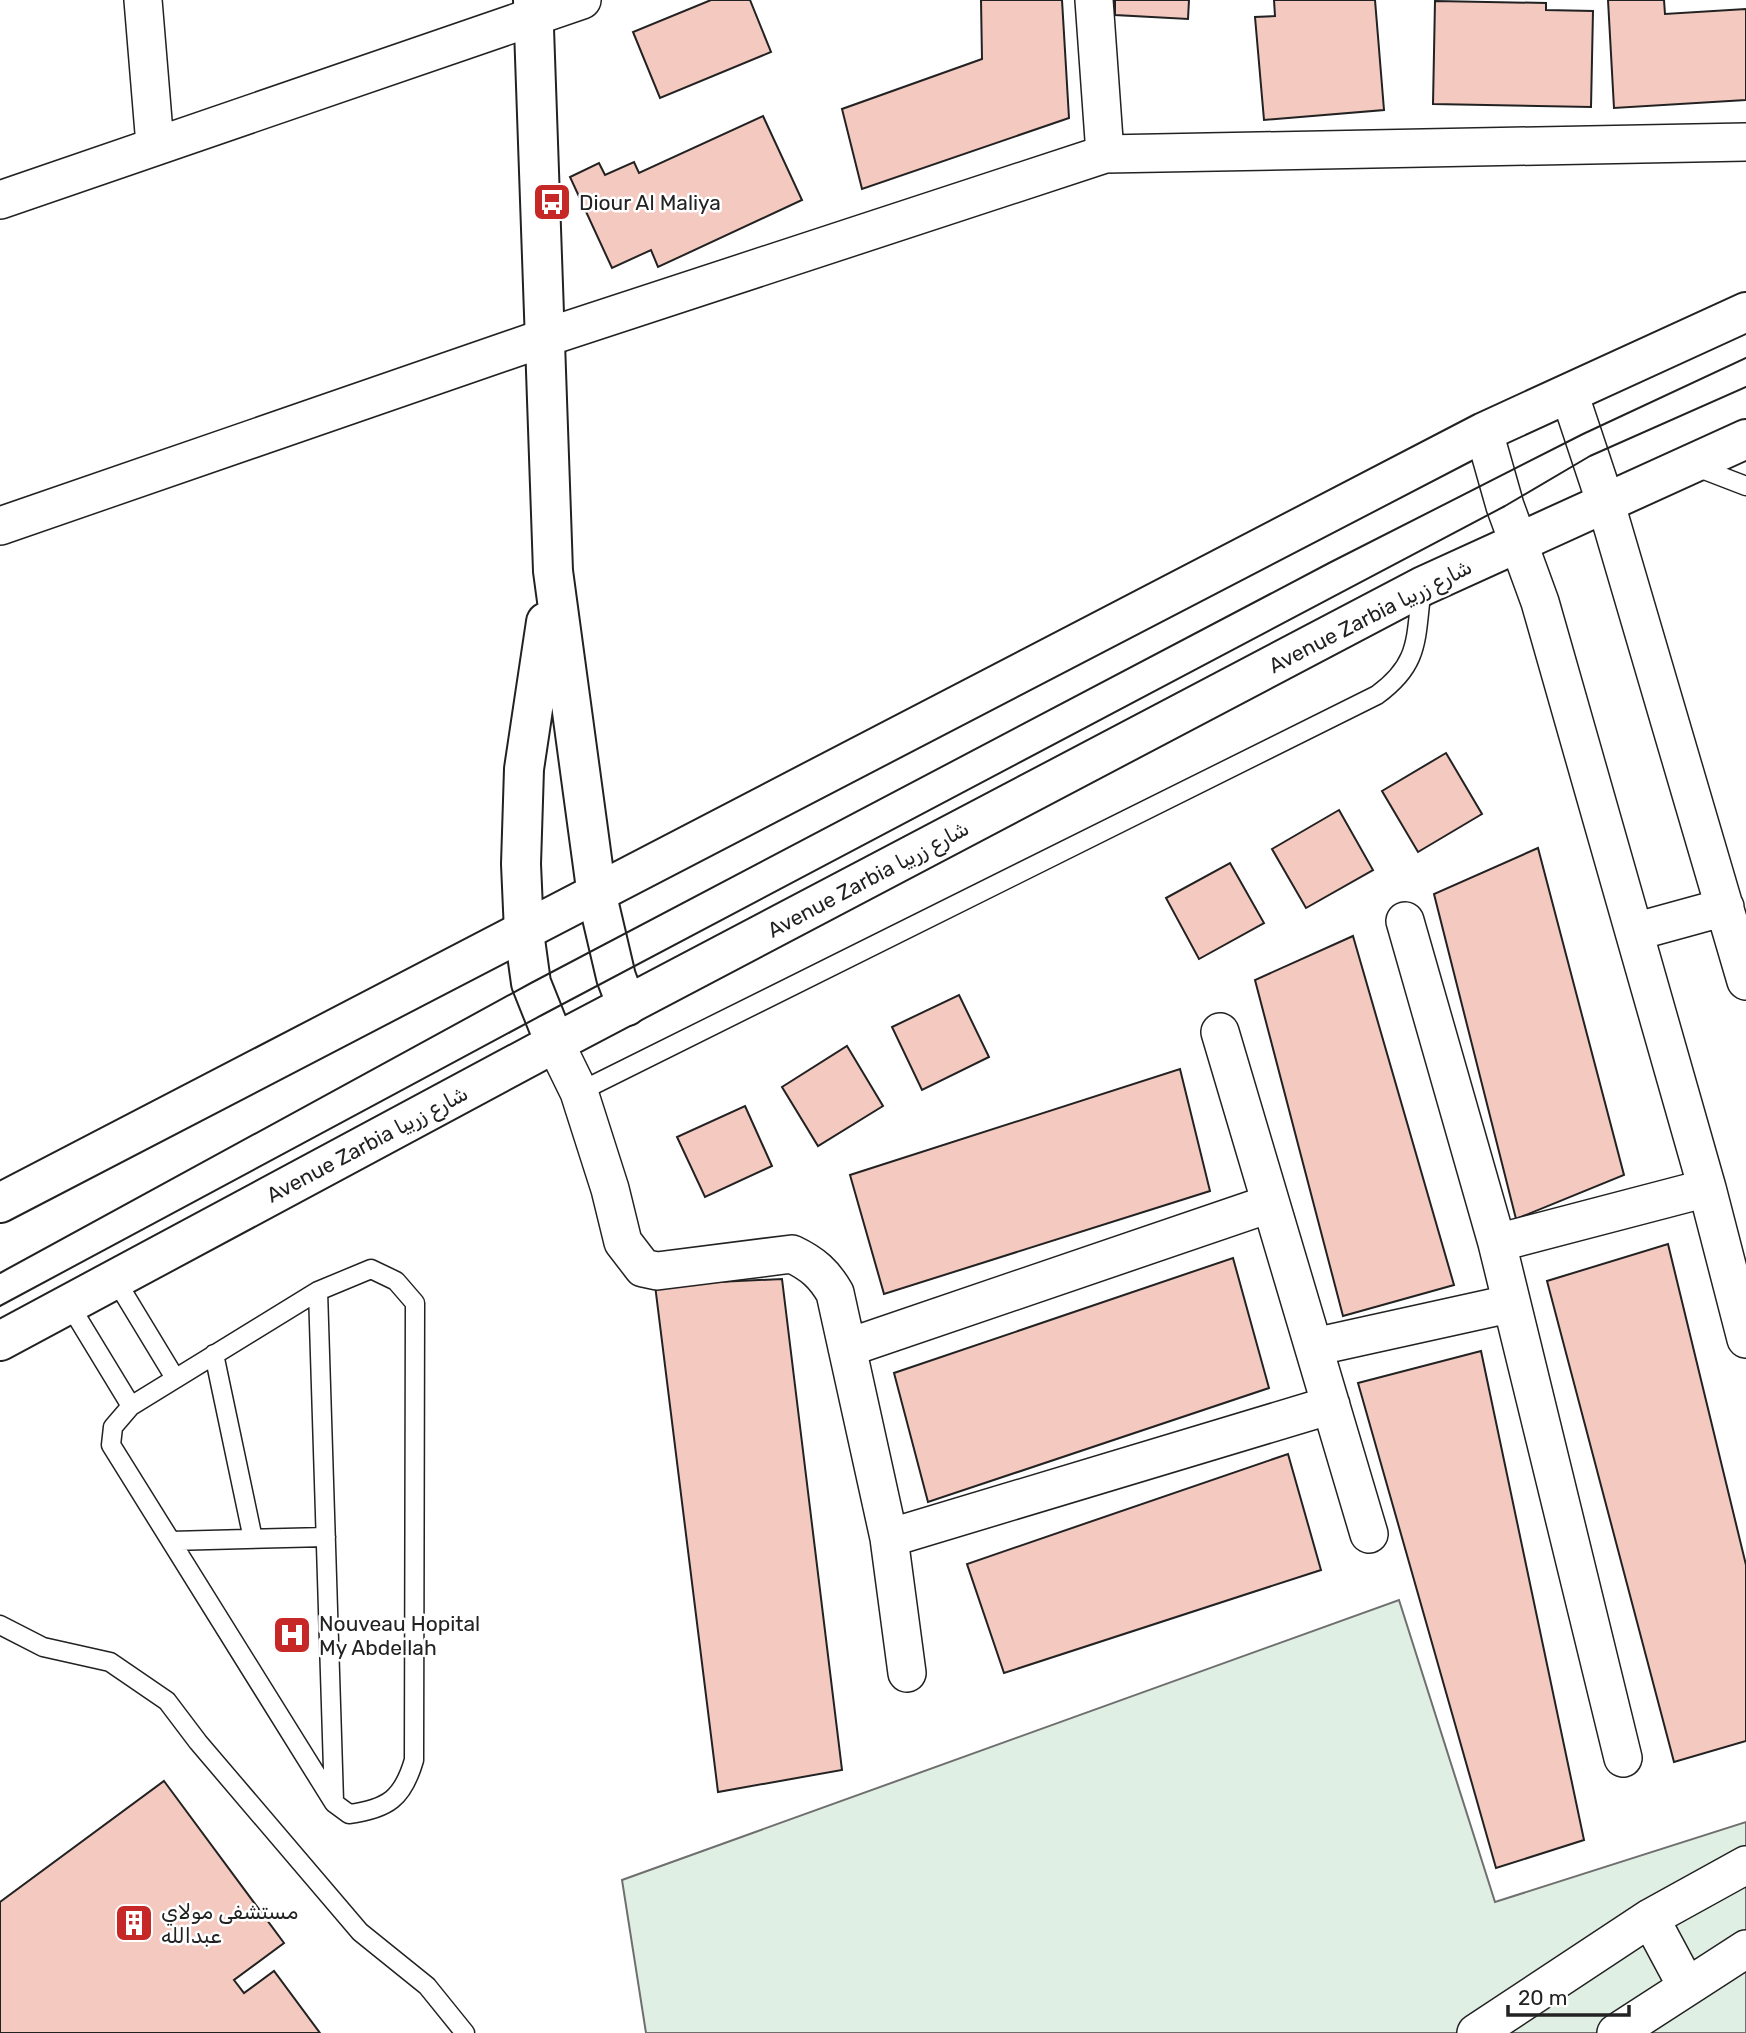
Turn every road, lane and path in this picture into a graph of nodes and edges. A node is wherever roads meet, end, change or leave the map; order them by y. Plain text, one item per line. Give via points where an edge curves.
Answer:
1 (143, 0) edge
2 (582, 0) edge
3 (1094, 0) edge
4 (534, 8) edge
5 (1746, 142) edge
6 (155, 145) junction
7 (1105, 154) junction
8 (0, 200) edge
9 (1746, 312) edge
10 (547, 337) junction
11 (1569, 393) junction
12 (1484, 432) junction
13 (1746, 439) edge
14 (1687, 464) junction
15 (1746, 486) edge
16 (1605, 501) junction
17 (0, 526) edge
18 (1519, 541) junction
19 (553, 571) junction
20 (1423, 586) junction
21 (1730, 895) edge
22 (597, 896) junction
23 (1405, 921) dead end
24 (1633, 932) junction
25 (524, 933) junction
26 (1746, 981) edge
27 (627, 1006) junction
28 (1220, 1032) dead end
29 (555, 1044) junction
30 (579, 1092) junction
31 (1707, 1188) junction
32 (0, 1203) edge
33 (1269, 1204) junction
34 (1497, 1242) junction
35 (115, 1279) junction
36 (318, 1291) junction
37 (69, 1304) junction
38 (1509, 1304) junction
39 (1744, 1325) edge
40 (0, 1341) edge
41 (1314, 1347) junction
42 (847, 1348) junction
43 (214, 1354) junction
44 (175, 1378) junction
45 (1331, 1405) junction
46 (131, 1406) junction
47 (1369, 1534) dead end
48 (326, 1537) junction
49 (889, 1538) junction
50 (253, 1539) junction
51 (171, 1541) junction
52 (0, 1625) edge
53 (907, 1673) dead end
54 (1623, 1758) dead end
55 (334, 1803) junction
56 (1746, 1865) edge
57 (1650, 1918) junction
58 (1746, 1949) edge
59 (1687, 1987) junction
60 (465, 2033) edge
61 (1476, 2033) edge
62 (1616, 2033) edge

1 - 6 street
2 - 4 street
3 - 7 street
4 - 6 street
4 - 10 main road
5 - 7 street
6 - 8 street
7 - 10 street
9 - 11 main road
10 - 17 street
10 - 19 main road
11 - 12 main road
11 - 16 street
12 - 18 street via 1504,506
12 - 22 main road
13 - 14 main road, Avenue Zarbia شارع زربيا
14 - 15 lane
14 - 16 main road, Avenue Zarbia شارع زربيا
16 - 18 main road, Avenue Zarbia شارع زربيا
16 - 21 street
18 - 20 main road, Avenue Zarbia شارع زربيا
18 - 24 street
19 - 22 main road
19 - 25 main road via 524,769
20 - 27 main road, Avenue Zarbia شارع زربيا
20 - 30 lane via 1412,660 1397,681 1377,695
21 - 24 street
21 - 26 street
22 - 25 main road
22 - 27 main road
23 - 34 street
24 - 31 street
25 - 29 main road via 531,983
25 - 32 main road
27 - 29 main road, Avenue Zarbia شارع زربيا
28 - 33 street
29 - 30 street
29 - 35 main road, Avenue Zarbia شارع زربيا
30 - 42 street via 623,1242 643,1268 657,1271 792,1254 825,1275 835,1293
31 - 34 street
31 - 39 street
33 - 41 street
33 - 42 street
34 - 38 street
35 - 37 main road, Avenue Zarbia شارع زربيا
35 - 44 lane
36 - 43 lane
36 - 48 lane
36 - 55 lane via 371,1269 396,1281 415,1303 414,1760 408,1781 392,1802 349,1814
37 - 40 main road, Avenue Zarbia شارع زربيا
37 - 46 lane
38 - 41 street
38 - 54 street
41 - 45 street
42 - 49 street
43 - 44 lane
43 - 50 lane
44 - 46 lane
45 - 47 street
45 - 49 street
46 - 51 lane via 113,1427 111,1445
48 - 50 lane
48 - 55 lane
49 - 53 street
50 - 51 lane
51 - 55 lane
52 - 60 lane via 43,1647 110,1662 167,1701 360,1932 427,1986
56 - 57 street
57 - 59 street
57 - 61 street
58 - 59 street
59 - 62 street

